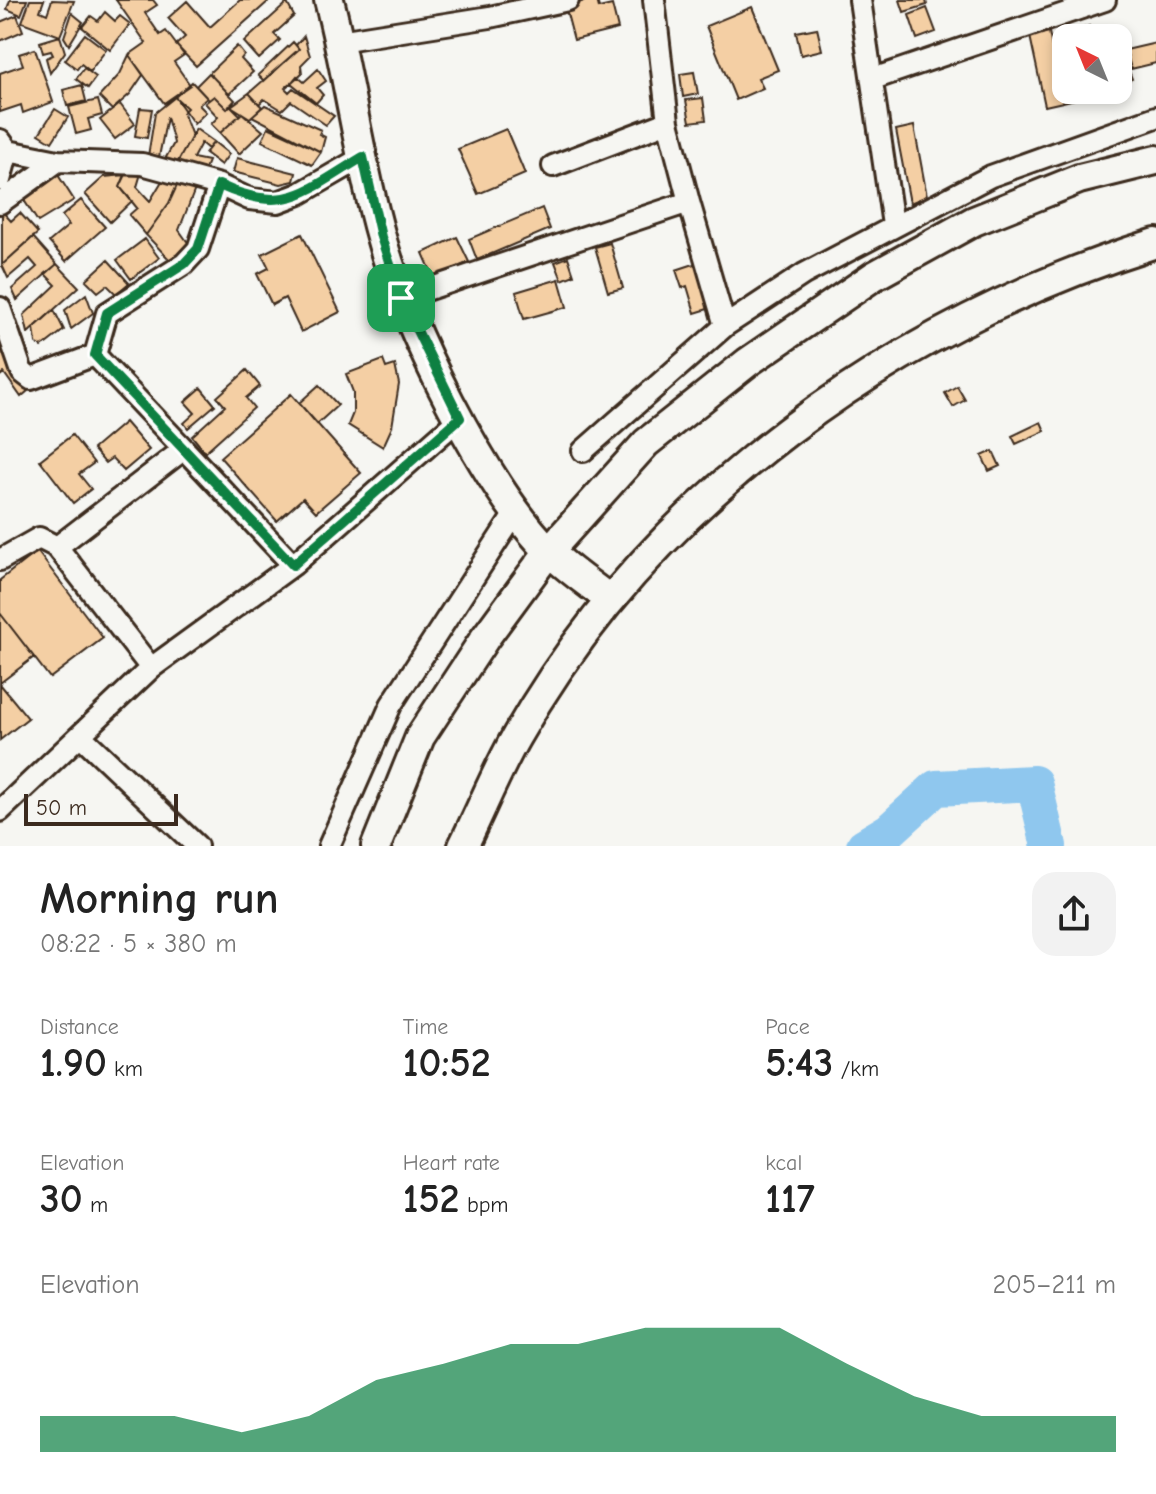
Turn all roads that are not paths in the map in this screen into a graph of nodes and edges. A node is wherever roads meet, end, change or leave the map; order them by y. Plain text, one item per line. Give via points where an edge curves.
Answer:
1 (329, 0) edge
2 (568, 0) edge
3 (654, 0) edge
4 (860, 0) edge
5 (1105, 0) edge
6 (339, 41) junction
7 (873, 79) junction
8 (1156, 117) edge
9 (668, 122) junction
10 (4, 146) edge
11 (363, 157) junction
12 (1156, 160) edge
13 (58, 161) junction
14 (553, 166) dead end
15 (0, 180) edge
16 (219, 185) junction
17 (689, 202) junction
18 (0, 203) edge
19 (893, 225) junction
20 (1156, 243) edge
21 (397, 300) junction
22 (0, 308) edge
23 (725, 326) junction
24 (95, 355) junction
25 (460, 418) junction
26 (184, 449) junction
27 (583, 451) dead end
28 (516, 512) junction
29 (57, 547) junction
30 (549, 551) junction
31 (0, 560) edge
32 (293, 565) junction
33 (610, 600) junction
34 (151, 668) junction
35 (81, 736) junction
36 (0, 811) edge
37 (197, 846) edge
38 (329, 846) edge
39 (376, 846) edge
40 (463, 846) edge

1 - 6 main road
2 - 6 street
3 - 9 street
4 - 7 street
5 - 7 street
6 - 11 main road
7 - 19 street
8 - 19 street via 991,176
9 - 14 street
9 - 17 street
10 - 13 street
10 - 15 street
11 - 16 street via 278,202 249,199
11 - 21 main road
12 - 30 main road via 1079,179 974,221 874,276 748,362 646,443
13 - 16 street via 142,164
13 - 18 street
16 - 24 street via 198,249 184,264 107,313
17 - 21 street
17 - 23 street
19 - 23 street
20 - 33 main road via 985,311 834,396 771,441 695,509
21 - 25 main road
22 - 24 street via 22,372 31,379
23 - 27 street
24 - 26 street
25 - 28 main road
25 - 32 street
26 - 29 street
26 - 32 street
28 - 30 main road
28 - 38 street via 391,705
29 - 31 street via 39,538
29 - 34 street
30 - 33 main road
30 - 39 main road via 420,737
32 - 34 street
33 - 40 main road via 515,738
34 - 35 street
35 - 36 street
35 - 37 street

